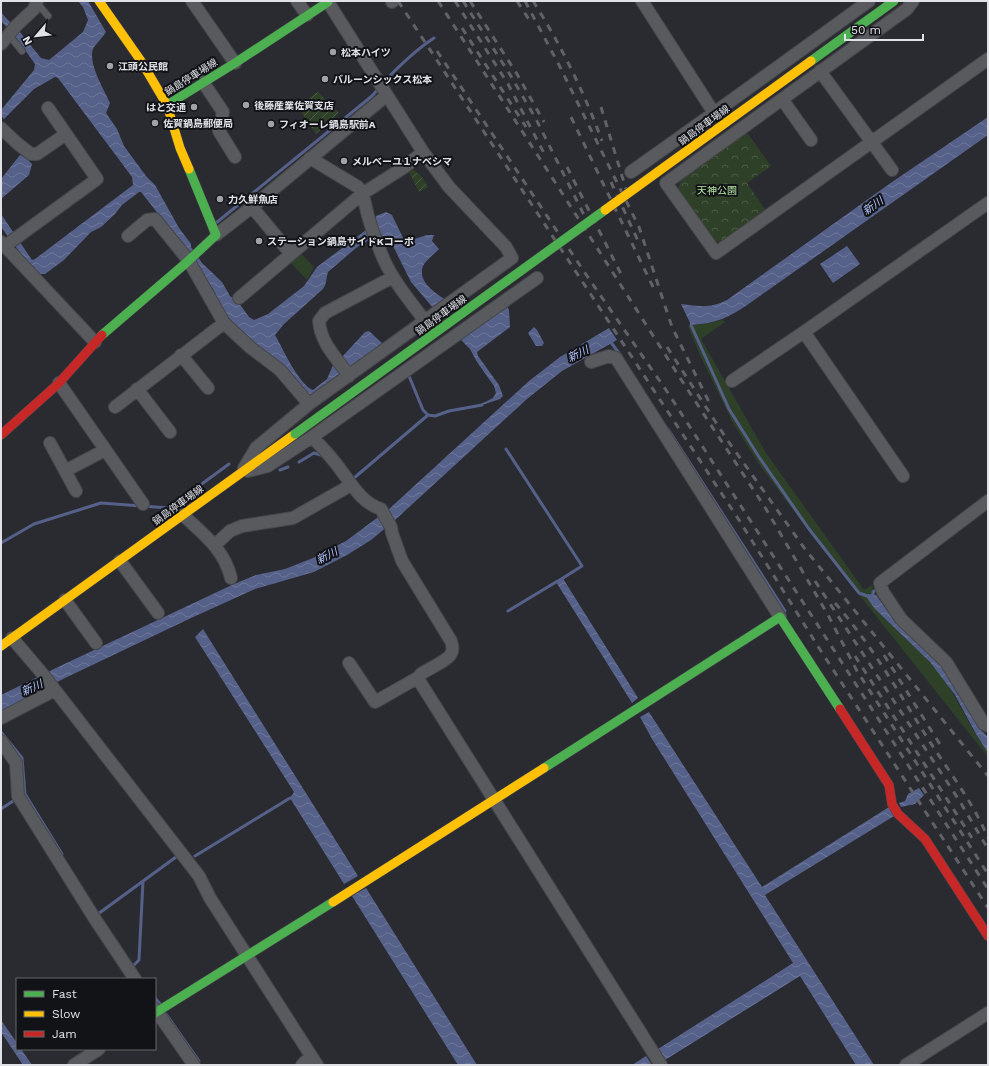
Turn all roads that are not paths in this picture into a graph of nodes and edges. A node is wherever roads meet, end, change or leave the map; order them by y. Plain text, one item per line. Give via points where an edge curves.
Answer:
1 (192, 1) edge
2 (297, 1) edge
3 (642, 1) edge
4 (869, 1) edge
5 (894, 1) edge
6 (913, 1) edge
7 (37, 2) edge
8 (104, 2) edge
9 (328, 2) edge
10 (307, 15) junction
11 (48, 16) dead end
12 (9, 34) edge
13 (22, 51) dead end
14 (988, 59) edge
15 (235, 63) junction
16 (820, 71) junction
17 (203, 82) junction
18 (383, 89) junction
19 (782, 99) junction
20 (167, 105) junction
21 (48, 108) dead end
22 (714, 113) junction
23 (2, 130) edge
24 (66, 134) junction
25 (811, 140) dead end
26 (872, 143) junction
27 (423, 152) junction
28 (235, 157) dead end
29 (310, 158) junction
30 (892, 170) dead end
31 (631, 172) dead end
32 (362, 194) junction
33 (988, 203) edge
34 (252, 208) junction
35 (216, 235) junction
36 (128, 236) dead end
37 (5, 244) edge
38 (291, 254) junction
39 (193, 258) junction
40 (393, 277) junction
41 (537, 278) dead end
42 (239, 298) dead end
43 (425, 321) junction
44 (224, 323) junction
45 (804, 332) junction
46 (95, 342) junction
47 (181, 355) junction
48 (591, 362) dead end
49 (348, 375) junction
50 (732, 381) dead end
51 (59, 383) junction
52 (208, 388) dead end
53 (138, 389) junction
54 (309, 404) junction
55 (115, 407) dead end
56 (170, 432) dead end
57 (1, 434) edge
58 (312, 437) junction
59 (50, 443) dead end
60 (105, 450) junction
61 (65, 471) junction
62 (241, 473) junction
63 (903, 476) dead end
64 (351, 485) junction
65 (76, 491) dead end
66 (988, 501) edge
67 (143, 504) dead end
68 (183, 515) junction
69 (215, 545) junction
70 (120, 561) junction
71 (231, 578) dead end
72 (65, 600) junction
73 (158, 613) dead end
74 (780, 617) junction
75 (12, 638) junction
76 (96, 643) dead end
77 (1, 646) edge
78 (349, 663) dead end
79 (419, 677) junction
80 (54, 689) junction
81 (1, 718) edge
82 (988, 726) edge
83 (1, 741) edge
84 (494, 799) junction
85 (988, 936) edge
86 (248, 956) junction
87 (134, 978) edge
88 (156, 1011) edge
89 (988, 1013) edge
90 (97, 1050) edge
91 (314, 1061) edge
92 (74, 1065) edge
93 (194, 1065) edge
94 (302, 1065) edge
95 (661, 1065) edge
96 (906, 1065) edge

1 - 15 street
2 - 10 street
3 - 22 street
4 - 22 street
5 - 62 main road, 鍋島停車場線, bridge
6 - 16 street via 907,9
7 - 11 lane
7 - 12 street via 34,9
8 - 20 main road
9 - 10 main road, 鍋島停車場線
9 - 18 street
10 - 15 main road, 鍋島停車場線
12 - 13 lane
14 - 26 street
15 - 17 main road, 鍋島停車場線
16 - 19 street
16 - 26 street
17 - 20 main road, 鍋島停車場線
17 - 28 street via 223,112 219,131
18 - 27 street
18 - 29 street
19 - 25 street
19 - 26 street via 666,183 716,253
20 - 35 main road, 鍋島停車場線 via 180,148
21 - 24 street
22 - 31 street
23 - 24 street via 31,154 37,154
24 - 37 street via 97,179
26 - 30 street
27 - 32 street
27 - 43 street via 449,187 506,247 512,258
29 - 32 street via 358,187
29 - 34 street
32 - 38 street
32 - 40 street via 383,259
33 - 45 street
34 - 35 street
34 - 38 street
35 - 39 main road
36 - 39 street via 147,220 155,219
37 - 46 street via 12,255
38 - 42 street
39 - 44 street
39 - 46 main road
40 - 43 street
40 - 49 street via 325,314 319,321 320,332 328,349
41 - 58 street
43 - 49 street
44 - 47 street
44 - 54 street via 280,370
45 - 50 street
45 - 63 street
46 - 51 main road
47 - 52 street
47 - 53 street
48 - 74 street via 609,356 616,358
49 - 54 street
51 - 57 main road
51 - 60 street
53 - 55 street
53 - 56 street
54 - 62 street via 256,448
58 - 62 street via 268,466
58 - 64 street
59 - 61 street
60 - 61 street
60 - 67 street
61 - 65 street
62 - 68 main road, 鍋島停車場線
64 - 69 street via 293,518 242,526 230,531
64 - 79 street via 383,511 392,527 402,561 451,641 451,654
66 - 82 street via 882,587 901,619 946,662 984,724
68 - 69 street
68 - 70 main road, 鍋島停車場線
69 - 71 street
70 - 72 main road, 鍋島停車場線
70 - 73 street
72 - 75 main road, 鍋島停車場線
72 - 76 street
74 - 84 main road
74 - 85 main road via 889,785 892,804 898,814 925,839
75 - 77 main road, 鍋島停車場線
75 - 80 street
78 - 79 street via 375,702
79 - 84 street
80 - 81 street
80 - 86 street via 199,876 210,898
83 - 87 street via 16,763 18,796
84 - 86 main road
84 - 95 street
86 - 88 main road
86 - 91 street
88 - 93 street
89 - 96 street
90 - 92 street
91 - 94 street

